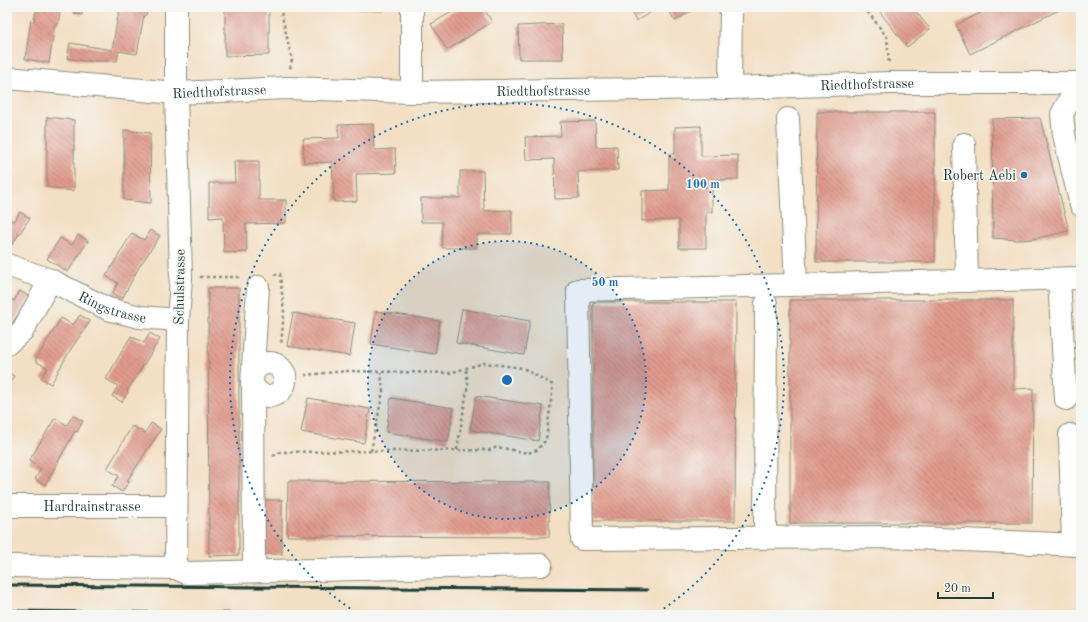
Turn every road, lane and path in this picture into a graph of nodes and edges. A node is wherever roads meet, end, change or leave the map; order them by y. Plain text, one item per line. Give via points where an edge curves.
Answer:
1 (176, 7) edge
2 (280, 7) edge
3 (412, 7) edge
4 (731, 7) edge
5 (864, 7) edge
6 (7, 78) edge
7 (890, 83) junction
8 (1080, 84) edge
9 (287, 88) junction
10 (730, 88) junction
11 (412, 92) junction
12 (176, 93) junction
13 (788, 119) dead end
14 (964, 144) dead end
15 (1081, 205) edge
16 (7, 265) edge
17 (1081, 278) edge
18 (1059, 279) junction
19 (50, 280) junction
20 (967, 280) junction
21 (796, 284) junction
22 (258, 288) dead end
23 (766, 304) dead end
24 (178, 320) junction
25 (7, 344) edge
26 (466, 368) junction
27 (381, 372) junction
28 (300, 375) dead end
29 (1066, 399) dead end
30 (1070, 435) dead end
31 (458, 450) junction
32 (371, 451) junction
33 (255, 465) junction
34 (7, 506) edge
35 (176, 506) junction
36 (765, 538) junction
37 (1077, 545) edge
38 (541, 565) dead end
39 (7, 566) edge
40 (176, 568) junction
41 (254, 571) junction

1 - 12 street, Schulstrasse
2 - 9 path via 292,60
3 - 11 street
4 - 10 street
5 - 7 path via 887,37
6 - 12 street, Riedthofstrasse
7 - 8 street, Riedthofstrasse
7 - 10 street, Riedthofstrasse
8 - 15 street via 1062,114 1064,135
9 - 11 street, Riedthofstrasse
9 - 12 street, Riedthofstrasse
10 - 11 street, Riedthofstrasse
12 - 24 street, Schulstrasse via 181,278
13 - 21 street
14 - 20 street
16 - 19 street, Ringstrasse
17 - 18 street
18 - 20 street
18 - 29 street
19 - 24 street, Ringstrasse via 108,309 140,317
19 - 25 street via 23,330
20 - 21 street
21 - 36 street via 578,290 582,539
22 - 33 street via 253,380
23 - 36 street
24 - 35 street, Schulstrasse
26 - 27 path via 450,373
26 - 31 path via 468,384
26 - 31 path via 484,363 523,368 553,385 552,397 546,440 537,450 528,453 497,447 491,450
27 - 28 path
27 - 32 path via 383,391
30 - 37 street
31 - 32 path
32 - 33 path via 280,452
33 - 41 street
34 - 35 street, Hardrainstrasse
35 - 40 street, Schulstrasse
36 - 37 street via 889,537
38 - 41 street
39 - 40 street
40 - 41 street via 187,572

